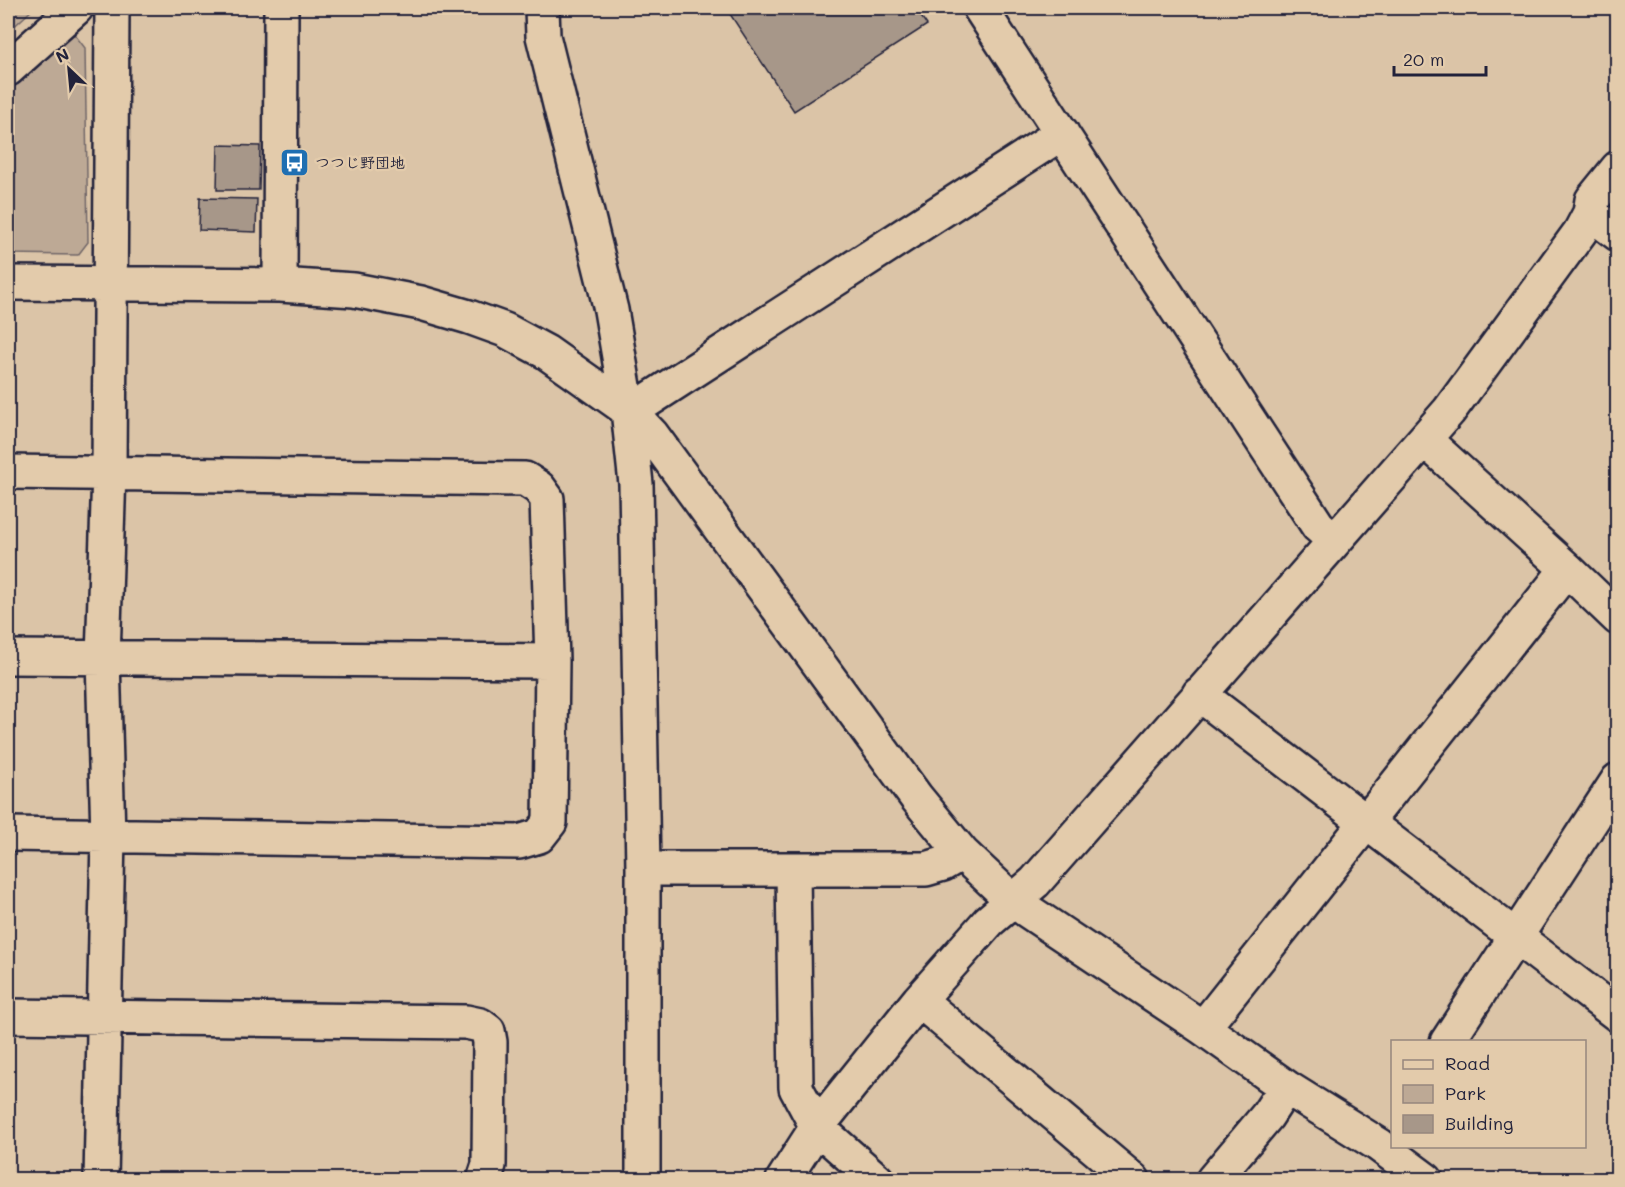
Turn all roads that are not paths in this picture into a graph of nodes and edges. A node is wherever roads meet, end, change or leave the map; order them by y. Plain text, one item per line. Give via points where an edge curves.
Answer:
1 (76, 8) edge
2 (111, 8) edge
3 (281, 8) edge
4 (542, 8) edge
5 (980, 8) edge
6 (8, 69) edge
7 (1062, 133) junction
8 (1617, 168) edge
9 (1590, 213) junction
10 (1617, 234) edge
11 (8, 283) edge
12 (110, 285) junction
13 (280, 285) junction
14 (628, 410) junction
15 (1425, 440) junction
16 (8, 472) edge
17 (109, 472) junction
18 (1334, 540) junction
19 (1567, 569) junction
20 (1617, 618) edge
21 (8, 657) edge
22 (104, 658) junction
23 (552, 660) junction
24 (1199, 694) junction
25 (1617, 780) edge
26 (1366, 822) junction
27 (8, 834) edge
28 (108, 835) junction
29 (962, 853) junction
30 (643, 869) junction
31 (793, 870) junction
32 (1013, 901) junction
33 (1515, 937) junction
34 (920, 1000) junction
35 (1617, 1015) edge
36 (8, 1016) edge
37 (104, 1016) junction
38 (1203, 1028) junction
39 (1448, 1040) edge
40 (1286, 1087) junction
41 (817, 1127) junction
42 (1386, 1135) edge
43 (1398, 1148) edge
44 (101, 1179) edge
45 (484, 1179) edge
46 (643, 1179) edge
47 (783, 1179) edge
48 (877, 1179) edge
49 (1133, 1179) edge
50 (1213, 1179) edge
51 (1426, 1179) edge

1 - 6 street
2 - 12 street
3 - 13 street
4 - 14 street via 543,36 611,310
5 - 7 street
7 - 14 street
7 - 18 street via 1318,526
8 - 9 street via 1592,200
9 - 10 street
9 - 15 street via 1580,232
11 - 12 street
12 - 13 street
12 - 17 street
13 - 14 street via 354,290 469,317 505,330 546,352
14 - 29 street via 652,435 916,797
14 - 30 street via 637,506
15 - 18 street
15 - 19 street
16 - 17 street
17 - 22 street
17 - 23 street via 525,479 539,488 547,500
18 - 24 street
19 - 20 street
19 - 26 street
21 - 22 street
22 - 23 street
22 - 28 street
23 - 28 street via 550,822 539,836 519,842
24 - 26 street
24 - 32 street via 1035,882
25 - 33 street
26 - 33 street
26 - 38 street
27 - 28 street
28 - 37 street
29 - 31 street via 926,869
29 - 32 street
30 - 31 street
30 - 46 street
31 - 41 street via 796,1088
32 - 34 street via 989,921
32 - 38 street
33 - 35 street
33 - 39 street
34 - 41 street
34 - 49 street
36 - 37 street
37 - 44 street
37 - 45 street via 480,1025 488,1031 490,1041 489,1165
38 - 40 street
40 - 42 street
40 - 50 street via 1267,1116
41 - 47 street
41 - 48 street
43 - 51 street

